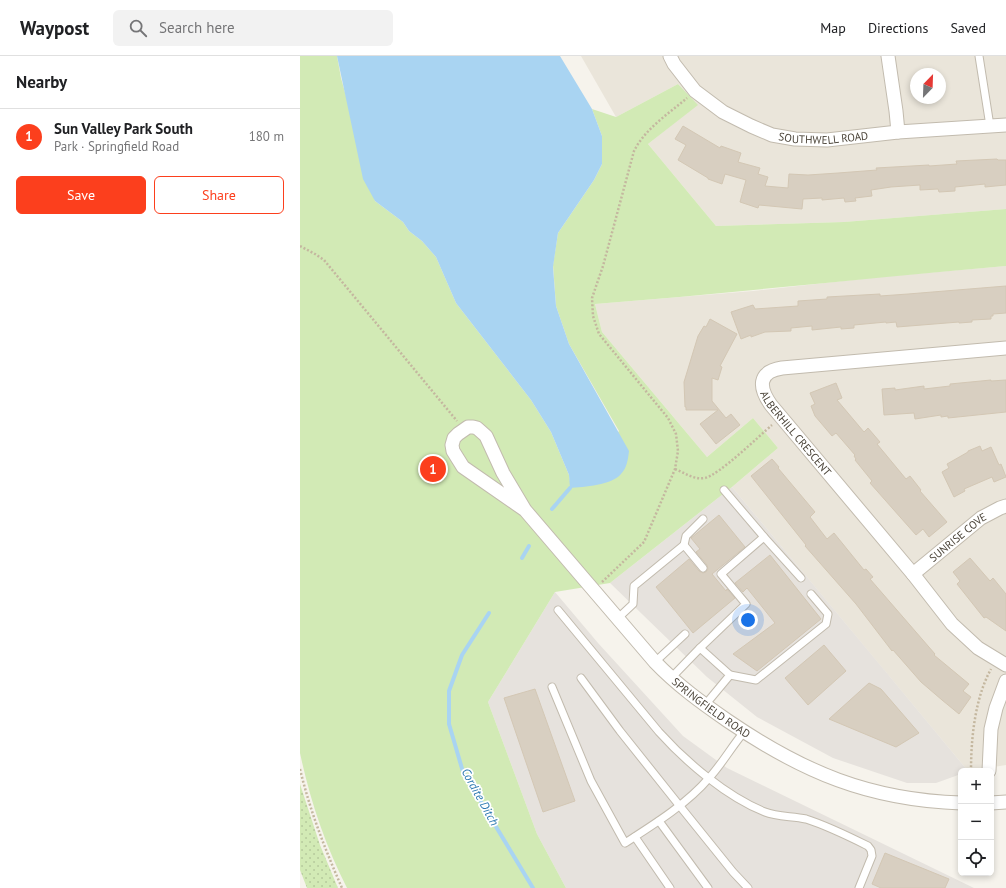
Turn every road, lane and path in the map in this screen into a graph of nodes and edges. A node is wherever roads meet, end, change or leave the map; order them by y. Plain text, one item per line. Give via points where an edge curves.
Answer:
1 (670, 56) edge
2 (888, 56) edge
3 (979, 56) edge
4 (695, 91) junction
5 (1006, 125) edge
6 (990, 126) junction
7 (898, 132) junction
8 (300, 246) edge
9 (1006, 348) edge
10 (781, 417) junction
11 (463, 429) junction
12 (675, 469) junction
13 (724, 490) dead end
14 (1006, 506) edge
15 (525, 510) junction
16 (703, 519) dead end
17 (764, 537) junction
18 (684, 545) junction
19 (703, 568) dead end
20 (913, 574) junction
21 (801, 578) dead end
22 (593, 591) junction
23 (811, 594) dead end
24 (558, 610) dead end
25 (617, 619) junction
26 (685, 634) dead end
27 (700, 648) junction
28 (655, 662) junction
29 (1001, 663) edge
30 (730, 675) junction
31 (581, 678) dead end
32 (671, 678) junction
33 (1006, 681) edge
34 (552, 687) dead end
35 (705, 705) junction
36 (744, 732) junction
37 (971, 768) edge
38 (989, 768) edge
39 (300, 769) edge
40 (709, 778) junction
41 (1006, 802) edge
42 (958, 803) edge
43 (994, 803) edge
44 (679, 806) junction
45 (659, 821) junction
46 (635, 837) junction
47 (342, 888) edge
48 (670, 888) edge
49 (708, 888) edge
50 (748, 888) edge
51 (859, 888) edge

1 - 4 street, SOUTHWELL ROAD
2 - 7 street
3 - 6 lane
4 - 7 street, SOUTHWELL ROAD via 723,112 751,126 795,139 826,140
4 - 12 path via 639,140 592,298 593,316 599,334 668,418 676,434 678,451
5 - 6 street, SOUTHWELL ROAD
6 - 7 street, SOUTHWELL ROAD
8 - 11 path via 324,260
9 - 10 street, ALBERHILL CRESCENT via 774,369 768,372 762,387 765,396
10 - 12 path via 718,471 706,478 694,478
10 - 20 street, ALBERHILL CRESCENT
11 - 15 street, SPRINGFIELD ROAD via 477,428 486,436 503,473
11 - 15 street, SPRINGFIELD ROAD via 454,438 452,445 463,467
12 - 22 path via 644,542
13 - 17 lane
14 - 20 street, SUNRISE COVE via 981,518
15 - 22 street, SPRINGFIELD ROAD
16 - 18 lane via 686,536
17 - 21 lane
17 - 27 lane via 721,574 746,604
18 - 19 lane
18 - 25 lane via 634,586 633,604
20 - 29 street, ALBERHILL CRESCENT via 952,624 978,648
22 - 25 street, SPRINGFIELD ROAD
23 - 30 lane via 828,614 826,624 756,680
24 - 40 lane via 674,749
25 - 28 street, SPRINGFIELD ROAD
26 - 28 lane
27 - 30 lane
27 - 32 lane
28 - 32 street, SPRINGFIELD ROAD
29 - 37 path via 987,676 978,704 972,736
30 - 35 lane
31 - 44 lane
32 - 35 street, SPRINGFIELD ROAD
33 - 38 street via 991,730
34 - 46 lane via 592,781 624,843
35 - 36 street, SPRINGFIELD ROAD
36 - 40 lane
36 - 42 street, SPRINGFIELD ROAD via 795,761 848,784 905,798
39 - 47 path via 314,818
40 - 44 lane
40 - 51 lane via 741,800 766,813 806,819 868,846 872,856
41 - 43 street
44 - 45 lane
44 - 50 lane
45 - 46 lane
45 - 49 lane
46 - 48 lane

